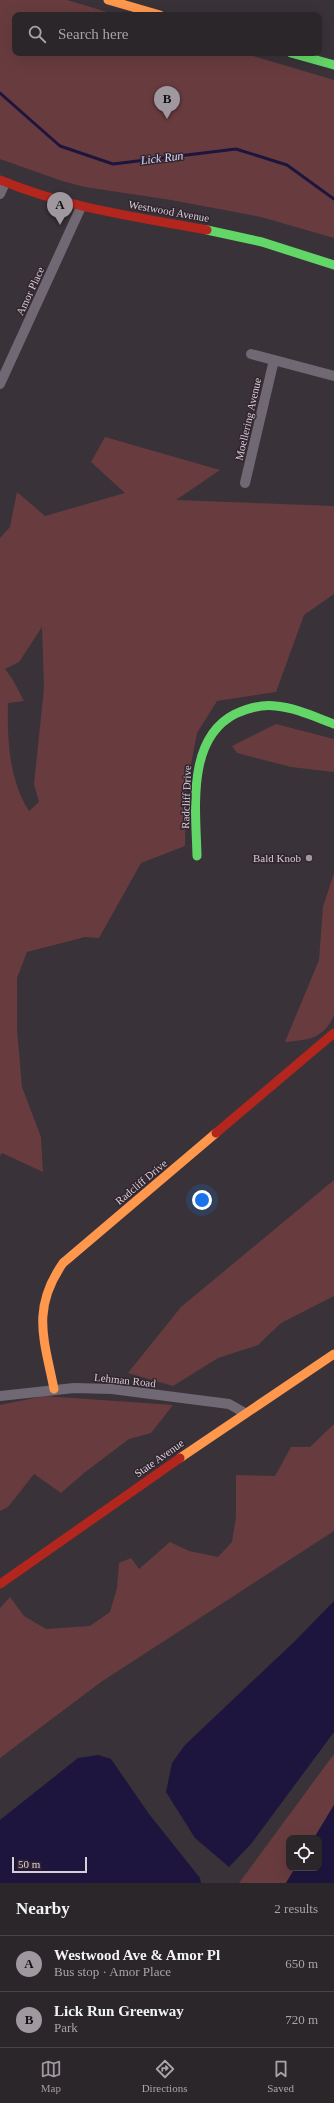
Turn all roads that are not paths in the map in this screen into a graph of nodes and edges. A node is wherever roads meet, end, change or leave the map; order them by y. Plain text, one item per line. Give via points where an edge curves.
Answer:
1 (108, 0) edge
2 (150, 12) edge
3 (302, 56) edge
4 (334, 65) edge
5 (3, 182) edge
6 (0, 194) edge
7 (81, 207) junction
8 (334, 265) edge
9 (251, 354) dead end
10 (274, 360) junction
11 (334, 376) edge
12 (0, 384) edge
13 (245, 483) dead end
14 (334, 724) edge
15 (197, 856) dead end
16 (334, 1033) edge
17 (334, 1354) edge
18 (54, 1389) junction
19 (0, 1396) edge
20 (246, 1413) junction
21 (0, 1584) edge

1 - 2 main road
3 - 4 main road
5 - 6 street
5 - 7 main road, Westwood Avenue
7 - 8 main road, Westwood Avenue via 244,238
7 - 12 street, Amor Place
9 - 10 street
10 - 11 street
10 - 13 street, Moellering Avenue
14 - 15 main road, Radcliff Drive via 278,705 246,709 231,714 218,724 201,753 198,771
16 - 18 main road, Radcliff Drive via 63,1263 54,1274 44,1294 41,1315
17 - 20 main road, State Avenue
18 - 19 street, Lehman Road
18 - 20 street, Lehman Road via 112,1389 229,1404
20 - 21 main road, State Avenue

